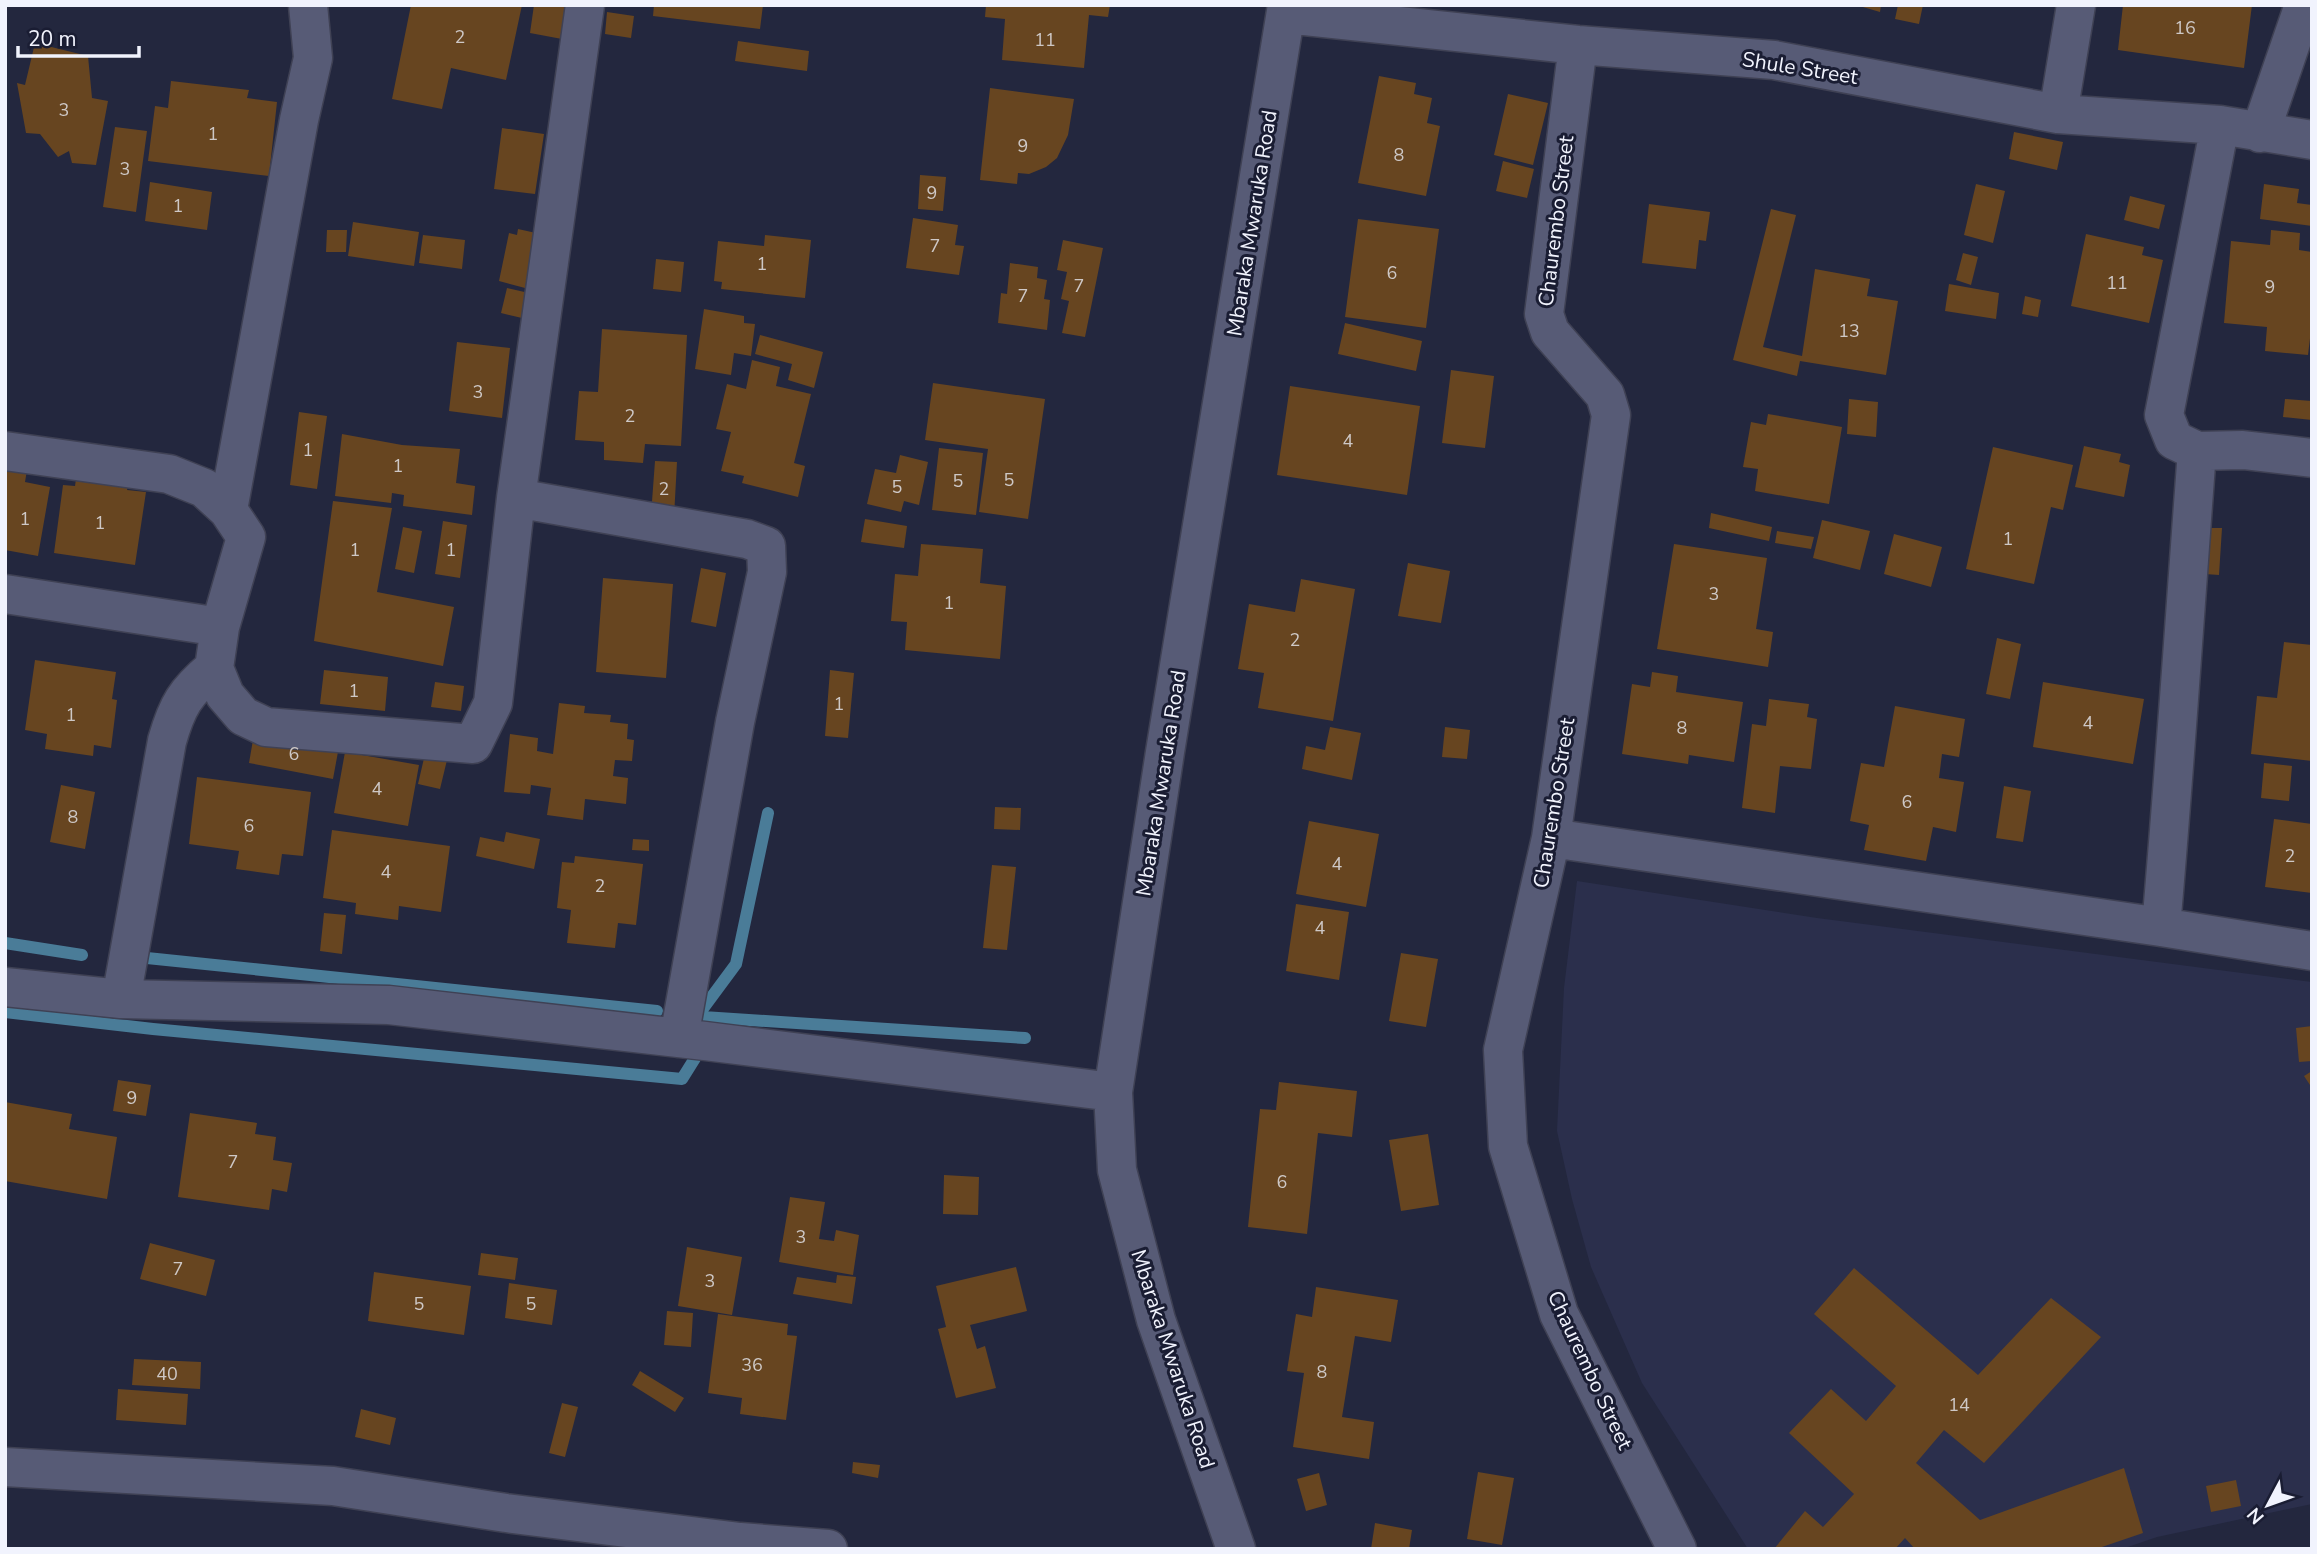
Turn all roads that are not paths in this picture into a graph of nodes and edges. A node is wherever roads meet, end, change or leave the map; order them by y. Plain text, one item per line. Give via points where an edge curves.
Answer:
1 (307, 5) edge
2 (585, 5) edge
3 (2076, 5) edge
4 (2304, 5) edge
5 (1286, 9) edge
6 (1578, 45) junction
7 (2058, 114) junction
8 (2220, 125) junction
9 (2260, 133) junction
10 (2312, 140) edge
11 (5, 451) edge
12 (2197, 451) junction
13 (2312, 458) edge
14 (516, 498) junction
15 (229, 510) junction
16 (5, 594) edge
17 (220, 627) junction
18 (214, 668) junction
19 (1551, 838) junction
20 (2161, 927) junction
21 (2312, 951) edge
22 (5, 987) edge
23 (121, 999) junction
24 (679, 1038) junction
25 (1114, 1092) junction
26 (5, 1467) edge
27 (828, 1549) edge
28 (1236, 1549) edge
29 (1677, 1549) edge

1 - 15 street via 313,58
2 - 14 street
3 - 7 street
4 - 9 street
5 - 6 street, Shule Street
5 - 25 street, Mbaraka Mwaruka Road
6 - 7 street, Shule Street via 1774,60
6 - 19 street, Chaurembo Street via 1544,314 1550,332 1605,396 1611,415
7 - 8 street, Shule Street
8 - 9 street, Shule Street
8 - 12 street via 2164,415 2175,440
9 - 10 street, Shule Street
11 - 15 street via 169,474 204,488
12 - 13 street via 2243,450
12 - 20 street
14 - 18 street via 493,703 473,744 266,727 243,716 225,695
14 - 24 street via 747,538 765,547 766,572
15 - 17 street via 246,537
16 - 17 street
17 - 18 street
18 - 23 street via 194,685 176,712 167,741
19 - 20 street
19 - 29 street, Chaurembo Street via 1503,1050 1508,1146 1559,1314
20 - 21 street
22 - 23 street
23 - 24 street via 389,1005
24 - 25 street
25 - 28 street, Mbaraka Mwaruka Road via 1117,1170 1156,1321
26 - 27 street via 333,1486 506,1513

